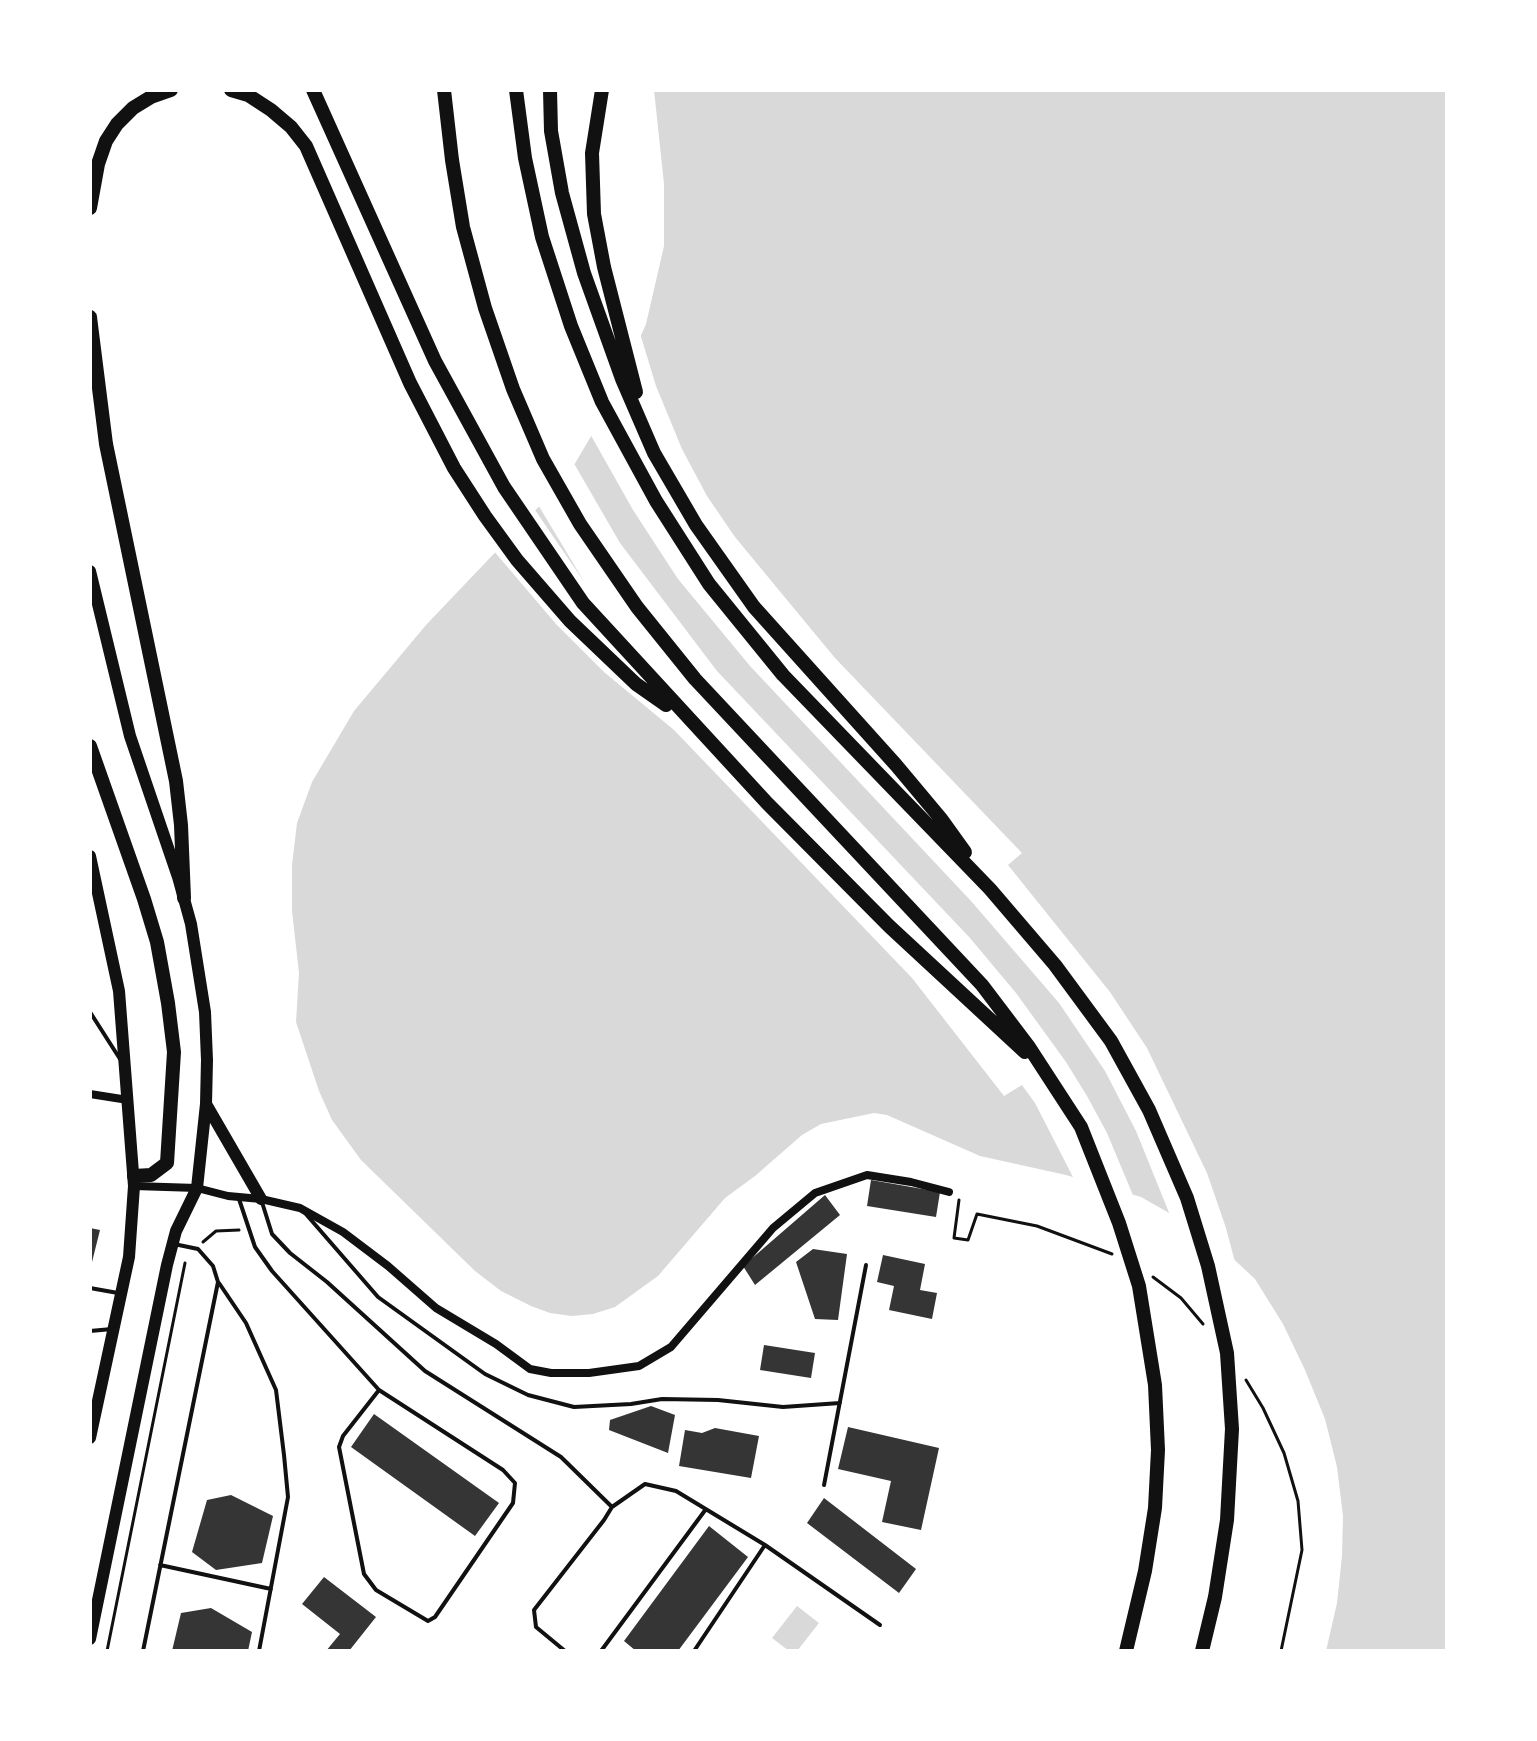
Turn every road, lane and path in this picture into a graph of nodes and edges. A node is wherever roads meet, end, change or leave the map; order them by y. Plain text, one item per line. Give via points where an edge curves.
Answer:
1 (171, 90) edge
2 (231, 90) edge
3 (313, 90) edge
4 (444, 90) edge
5 (516, 90) edge
6 (550, 90) edge
7 (602, 90) edge
8 (90, 208) edge
9 (90, 317) edge
10 (652, 449) junction
11 (90, 571) edge
12 (692, 724) junction
13 (90, 746) edge
14 (90, 856) edge
15 (96, 878) junction
16 (990, 889) junction
17 (90, 892) edge
18 (184, 898) junction
19 (90, 1012) edge
20 (125, 1068) junction
21 (1046, 1070) junction
22 (90, 1094) edge
23 (128, 1100) junction
24 (206, 1104) junction
25 (134, 1181) junction
26 (197, 1188) junction
27 (949, 1192) joint
28 (238, 1197) junction
29 (261, 1199) junction
30 (300, 1208) junction
31 (249, 1230) junction
32 (172, 1244) junction
33 (198, 1249) junction
34 (1118, 1257) dead end
35 (866, 1265) dead end
36 (1144, 1269) dead end
37 (218, 1282) junction
38 (90, 1288) edge
39 (121, 1294) junction
40 (1205, 1327) dead end
41 (113, 1329) junction
42 (90, 1331) edge
43 (1239, 1369) dead end
44 (379, 1390) junction
45 (840, 1403) junction
46 (93, 1409) edge
47 (90, 1438) edge
48 (824, 1485) dead end
49 (612, 1507) junction
50 (706, 1509) junction
51 (765, 1545) junction
52 (160, 1565) junction
53 (271, 1589) junction
54 (880, 1625) dead end
55 (90, 1639) edge
56 (107, 1651) edge
57 (143, 1651) edge
58 (259, 1651) edge
59 (565, 1651) edge
60 (601, 1651) edge
61 (694, 1651) edge
62 (1126, 1651) edge
63 (1202, 1651) edge
64 (1281, 1651) edge

1 - 8 highway via 133,108 117,124 98,164
2 - 12 highway via 271,110 306,146 432,428 517,560 600,651
3 - 12 highway via 435,361 504,487 583,603
4 - 21 highway via 463,227 485,308 537,445 580,524 695,679 982,985
5 - 16 highway via 542,237 571,326 602,402 656,501 709,584 783,675
6 - 10 highway via 562,193 584,273
7 - 10 highway via 592,153 594,214
9 - 18 highway via 106,444 176,781
10 - 16 highway via 696,525 754,607 942,820
11 - 18 main road via 130,736
12 - 21 highway via 889,926
13 - 25 highway via 157,942 174,1052 167,1163
14 - 15 main road
15 - 17 lane
15 - 20 main road via 119,991
16 - 63 highway via 1111,1041 1149,1110 1187,1198 1208,1266 1227,1353 1232,1429 1227,1520
18 - 24 main road via 205,1012
19 - 20 lane
20 - 23 main road
21 - 62 highway via 1099,1168 1139,1286 1149,1341 1158,1450 1155,1508
22 - 23 street
23 - 25 main road
24 - 26 main road
24 - 29 main road
25 - 26 street
25 - 39 main road
26 - 28 street
26 - 32 main road
27 - 30 street via 867,1175 815,1193 773,1228 671,1347 639,1366 589,1373 530,1369 436,1308 343,1232
27 - 34 path via 959,1194 954,1238 968,1240 977,1214 1037,1226
28 - 29 street
28 - 31 lane
29 - 30 street
29 - 49 lane via 272,1234 290,1253 425,1371 561,1457
30 - 45 lane via 378,1297 485,1374 528,1395 574,1407 674,1399 783,1407
31 - 33 path via 216,1231
31 - 44 lane via 272,1271
32 - 33 lane
32 - 55 main road
33 - 37 lane via 213,1266
33 - 56 path via 185,1262
35 - 45 lane
36 - 40 path via 1181,1298
37 - 52 lane
37 - 53 lane via 246,1323 276,1390 288,1497
38 - 39 lane
39 - 41 main road
41 - 42 lane
41 - 46 main road
43 - 64 path via 1284,1453 1298,1501 1302,1550
44 - 44 lane via 515,1483 513,1503 428,1621 376,1590 364,1574 339,1447
45 - 48 lane
46 - 47 main road
49 - 50 lane via 645,1484 676,1491
49 - 59 lane via 534,1610 536,1627
50 - 51 lane
50 - 60 lane
51 - 54 lane
51 - 61 lane
52 - 53 lane
52 - 57 lane
53 - 58 lane

